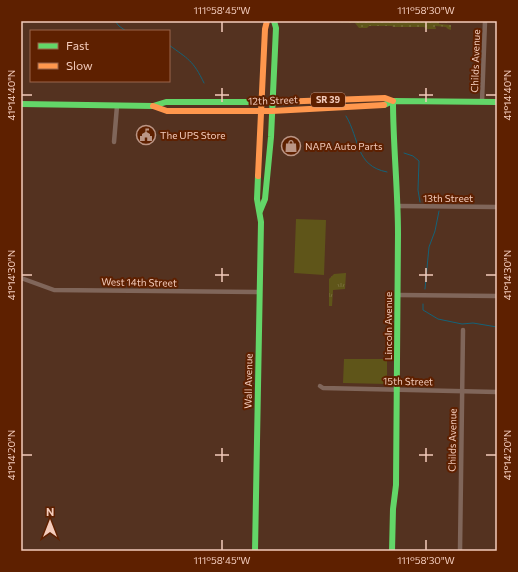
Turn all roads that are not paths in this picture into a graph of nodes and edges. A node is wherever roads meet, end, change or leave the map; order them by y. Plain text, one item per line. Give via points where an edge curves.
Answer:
1 (267, 21) edge
2 (274, 21) edge
3 (485, 21) edge
4 (393, 101) junction
5 (262, 102) junction
6 (272, 102) junction
7 (482, 102) junction
8 (497, 102) edge
9 (21, 104) edge
10 (116, 106) junction
11 (153, 106) junction
12 (261, 111) junction
13 (272, 111) junction
14 (114, 142) dead end
15 (398, 206) junction
16 (497, 207) edge
17 (260, 211) junction
18 (21, 278) edge
19 (259, 292) junction
20 (398, 295) junction
21 (497, 296) edge
22 (463, 330) dead end
23 (320, 386) dead end
24 (397, 390) junction
25 (462, 392) junction
26 (497, 392) edge
27 (255, 551) edge
28 (392, 551) edge
29 (460, 551) edge

1 - 5 main road, Wall Avenue
2 - 6 main road, Wall Avenue via 276,28
3 - 7 street, Childs Avenue
4 - 6 main road, 12th Street / SR 39 via 385,98
4 - 7 main road, 12th Street / SR 39
4 - 13 main road, 12th Street / SR 39 via 384,105
4 - 15 main road, Lincoln Avenue
5 - 6 main road, 12th Street / SR 39
5 - 11 main road, 12th Street / SR 39 via 166,102
5 - 12 main road, Wall Avenue
6 - 13 main road, Wall Avenue
7 - 8 main road, 12th Street / SR 39
9 - 10 main road, 12th Street / SR 39
10 - 11 main road, 12th Street / SR 39
10 - 14 street
11 - 12 main road, 12th Street / SR 39 via 166,111
12 - 13 main road, 12th Street / SR 39
12 - 17 main road, Wall Avenue via 257,199
13 - 17 main road, Wall Avenue via 265,200
15 - 16 street, 13th Street
15 - 20 main road, Lincoln Avenue
17 - 19 main road, Wall Avenue
18 - 19 street, West 14th Street via 54,290
19 - 27 main road, Wall Avenue
20 - 21 street
20 - 24 main road, Lincoln Avenue
22 - 25 street, Childs Avenue
23 - 24 street, 15th Street
24 - 25 street, 15th Street
24 - 28 main road, Lincoln Avenue
25 - 26 street, 15th Street
25 - 29 street, Childs Avenue

